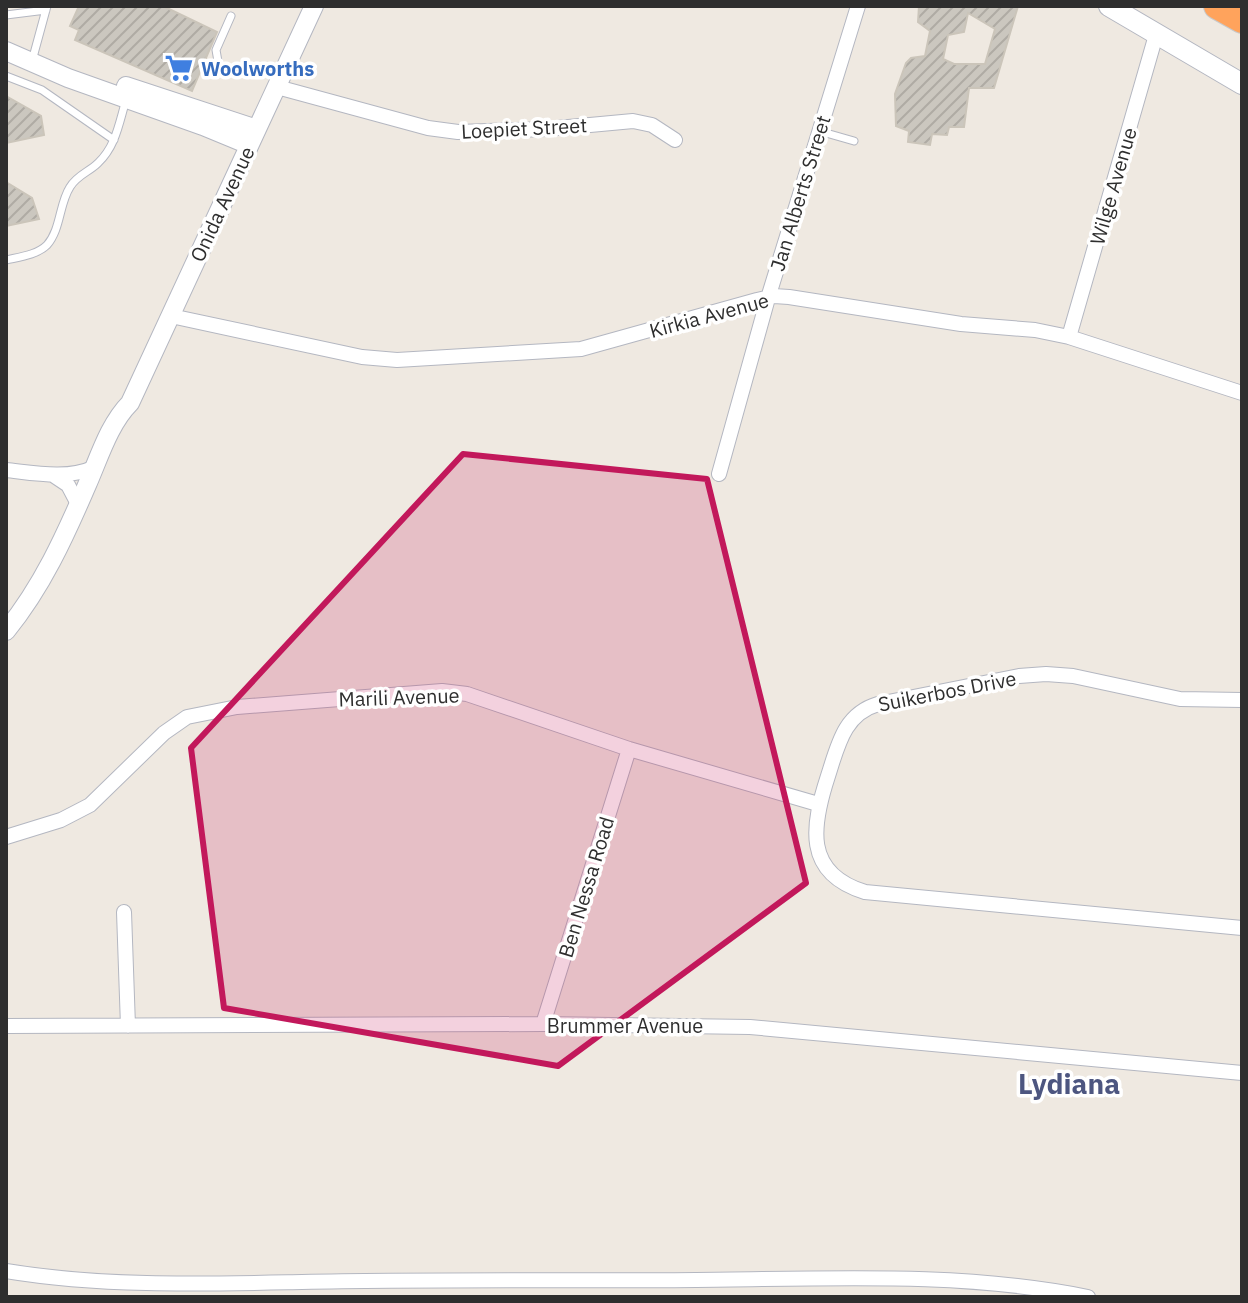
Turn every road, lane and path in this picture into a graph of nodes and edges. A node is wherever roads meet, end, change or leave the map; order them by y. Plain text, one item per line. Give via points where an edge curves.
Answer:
1 (314, 6) edge
2 (858, 6) edge
3 (1109, 6) edge
4 (1217, 6) edge
5 (46, 8) edge
6 (6, 15) edge
7 (231, 16) dead end
8 (1242, 20) edge
9 (1156, 35) junction
10 (6, 51) edge
11 (39, 64) junction
12 (219, 67) dead end
13 (6, 76) edge
14 (1242, 84) edge
15 (277, 87) junction
16 (129, 93) junction
17 (819, 131) junction
18 (253, 137) junction
19 (114, 140) junction
20 (675, 140) dead end
21 (854, 141) dead end
22 (6, 260) edge
23 (768, 298) junction
24 (171, 316) junction
25 (1069, 337) junction
26 (1242, 393) edge
27 (130, 403) junction
28 (95, 467) junction
29 (6, 470) edge
30 (719, 474) dead end
31 (53, 475) junction
32 (78, 504) junction
33 (6, 631) edge
34 (6, 644) edge
35 (1242, 700) edge
36 (629, 749) junction
37 (818, 804) junction
38 (6, 837) edge
39 (124, 912) dead end
40 (1242, 928) edge
41 (543, 1024) junction
42 (6, 1026) edge
43 (128, 1026) junction
44 (1242, 1073) edge
45 (6, 1271) edge
46 (1088, 1297) edge

1 - 15 street, Onida Avenue
2 - 17 street, Jan Alberts Street
3 - 9 main road
4 - 8 highway
5 - 6 lane
5 - 11 lane
7 - 12 lane via 216,50
9 - 14 main road
9 - 25 street, Wilge Avenue
10 - 11 street
11 - 16 street via 83,72
13 - 19 lane via 42,90
15 - 18 street, Onida Avenue
15 - 20 street, Loepiet Street via 458,132 633,121 652,125
16 - 18 street
16 - 19 lane
17 - 21 lane
17 - 23 street, Jan Alberts Street
18 - 24 street, Onida Avenue
19 - 22 lane via 98,163 71,185 46,246
23 - 24 street, Kirkia Avenue via 581,349 397,360
23 - 25 street, Kirkia Avenue
23 - 30 street, Jan Alberts Street
24 - 27 street, Onida Avenue
25 - 26 street, Kirkia Avenue
27 - 28 street, Onida Avenue
27 - 34 street, Onida Avenue via 121,439 67,555 32,616
28 - 31 street
28 - 32 street, Onida Avenue
29 - 31 street
31 - 32 street via 72,490
32 - 33 street, Onida Avenue via 41,582
35 - 37 street, Suikerbos Drive via 1180,699 1046,674 878,704 859,712 843,732
36 - 37 street, Marili Avenue
36 - 38 street, Marili Avenue via 460,692 237,707 187,717 90,805
36 - 41 street, Ben Nessa Road
37 - 40 street, Suikerbos Drive via 815,836 821,859 840,880 865,892
39 - 43 street
41 - 43 street, Brummer Avenue
41 - 44 street, Brummer Avenue via 750,1027
42 - 43 street, Brummer Avenue
45 - 46 street via 167,1282 953,1280

